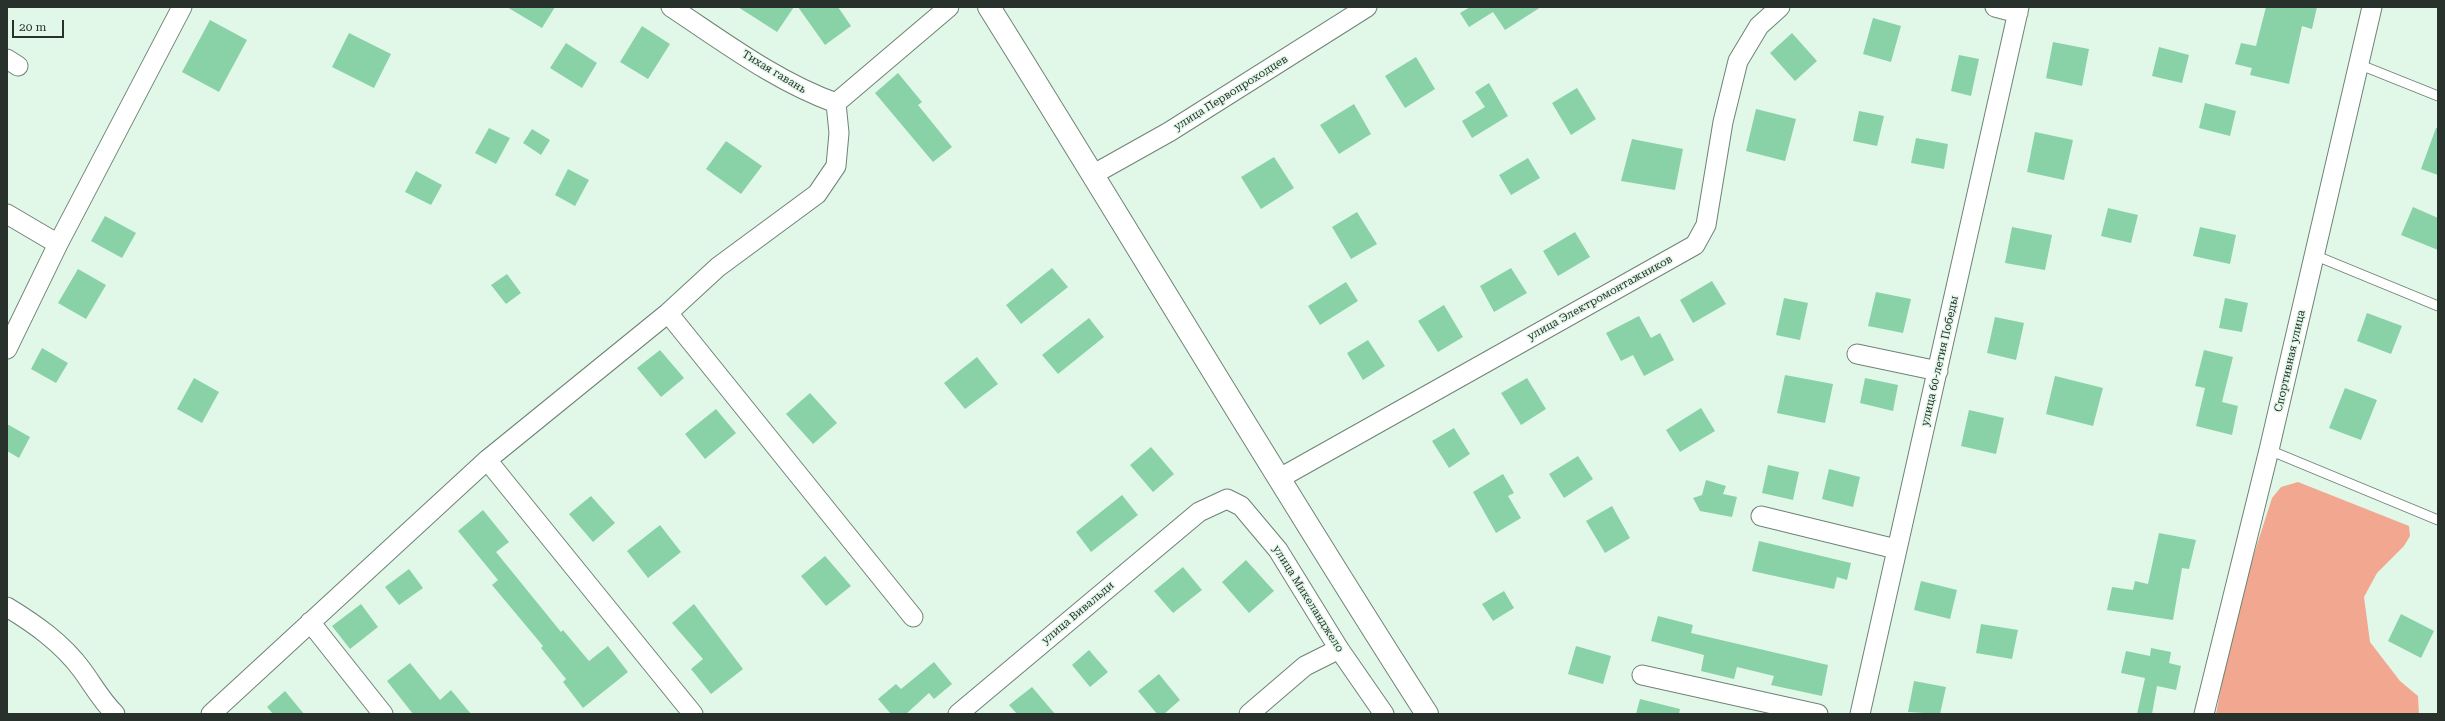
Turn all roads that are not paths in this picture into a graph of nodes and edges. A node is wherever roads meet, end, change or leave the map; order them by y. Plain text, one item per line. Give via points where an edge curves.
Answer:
1 (671, 7) edge
2 (949, 7) edge
3 (989, 7) edge
4 (1367, 7) edge
5 (1780, 7) edge
6 (1994, 7) edge
7 (2372, 7) edge
8 (180, 8) edge
9 (2018, 10) edge
10 (2357, 64) junction
11 (2438, 96) edge
12 (836, 103) junction
13 (1094, 174) junction
14 (7, 214) edge
15 (58, 244) junction
16 (2314, 255) junction
17 (2438, 306) edge
18 (668, 313) junction
19 (7, 349) edge
20 (1857, 354) dead end
21 (1938, 371) junction
22 (2269, 450) junction
23 (487, 460) junction
24 (1280, 478) junction
25 (1199, 512) joint
26 (1761, 516) dead end
27 (2438, 520) edge
28 (1896, 549) junction
29 (7, 607) edge
30 (913, 617) dead end
31 (310, 622) junction
32 (1339, 649) junction
33 (1642, 674) dead end
34 (96, 707) edge
35 (115, 714) edge
36 (211, 714) edge
37 (383, 714) edge
38 (693, 714) edge
39 (958, 714) edge
40 (1249, 714) edge
41 (1384, 714) edge
42 (1427, 714) edge
43 (1818, 714) edge
44 (1860, 714) edge
45 (2204, 714) edge

1 - 12 street, Тихая гавань via 784,80 807,93
2 - 12 street
3 - 13 street
4 - 13 street, улица Первопроходцев via 1169,132
5 - 24 street, улица Электромонтажников via 1759,26 1738,61 1723,122 1706,225 1695,245
6 - 9 street
7 - 10 street, Спортивная улица
8 - 15 street
9 - 21 street, улица 60-летия Победы
10 - 11 lane
10 - 16 street, Спортивная улица
12 - 18 street via 839,133 836,166 817,194 718,267
13 - 24 street
14 - 15 street
15 - 19 street
16 - 17 lane
16 - 22 street, Спортивная улица
18 - 23 street
18 - 30 street
20 - 21 street
21 - 28 street, улица 60-летия Победы
22 - 27 lane
22 - 45 street, Спортивная улица
23 - 31 street
23 - 38 street
24 - 42 street
25 - 32 street, улица Микеланджело via 1227,499 1241,506 1278,550
25 - 39 street, улица Вивальди
26 - 28 street
28 - 44 street, улица 60-летия Победы
29 - 34 street via 31,622 64,649 82,670
31 - 36 street
31 - 37 street
32 - 40 street via 1305,666
32 - 41 street, улица Микеланджело
33 - 43 street
34 - 35 street

